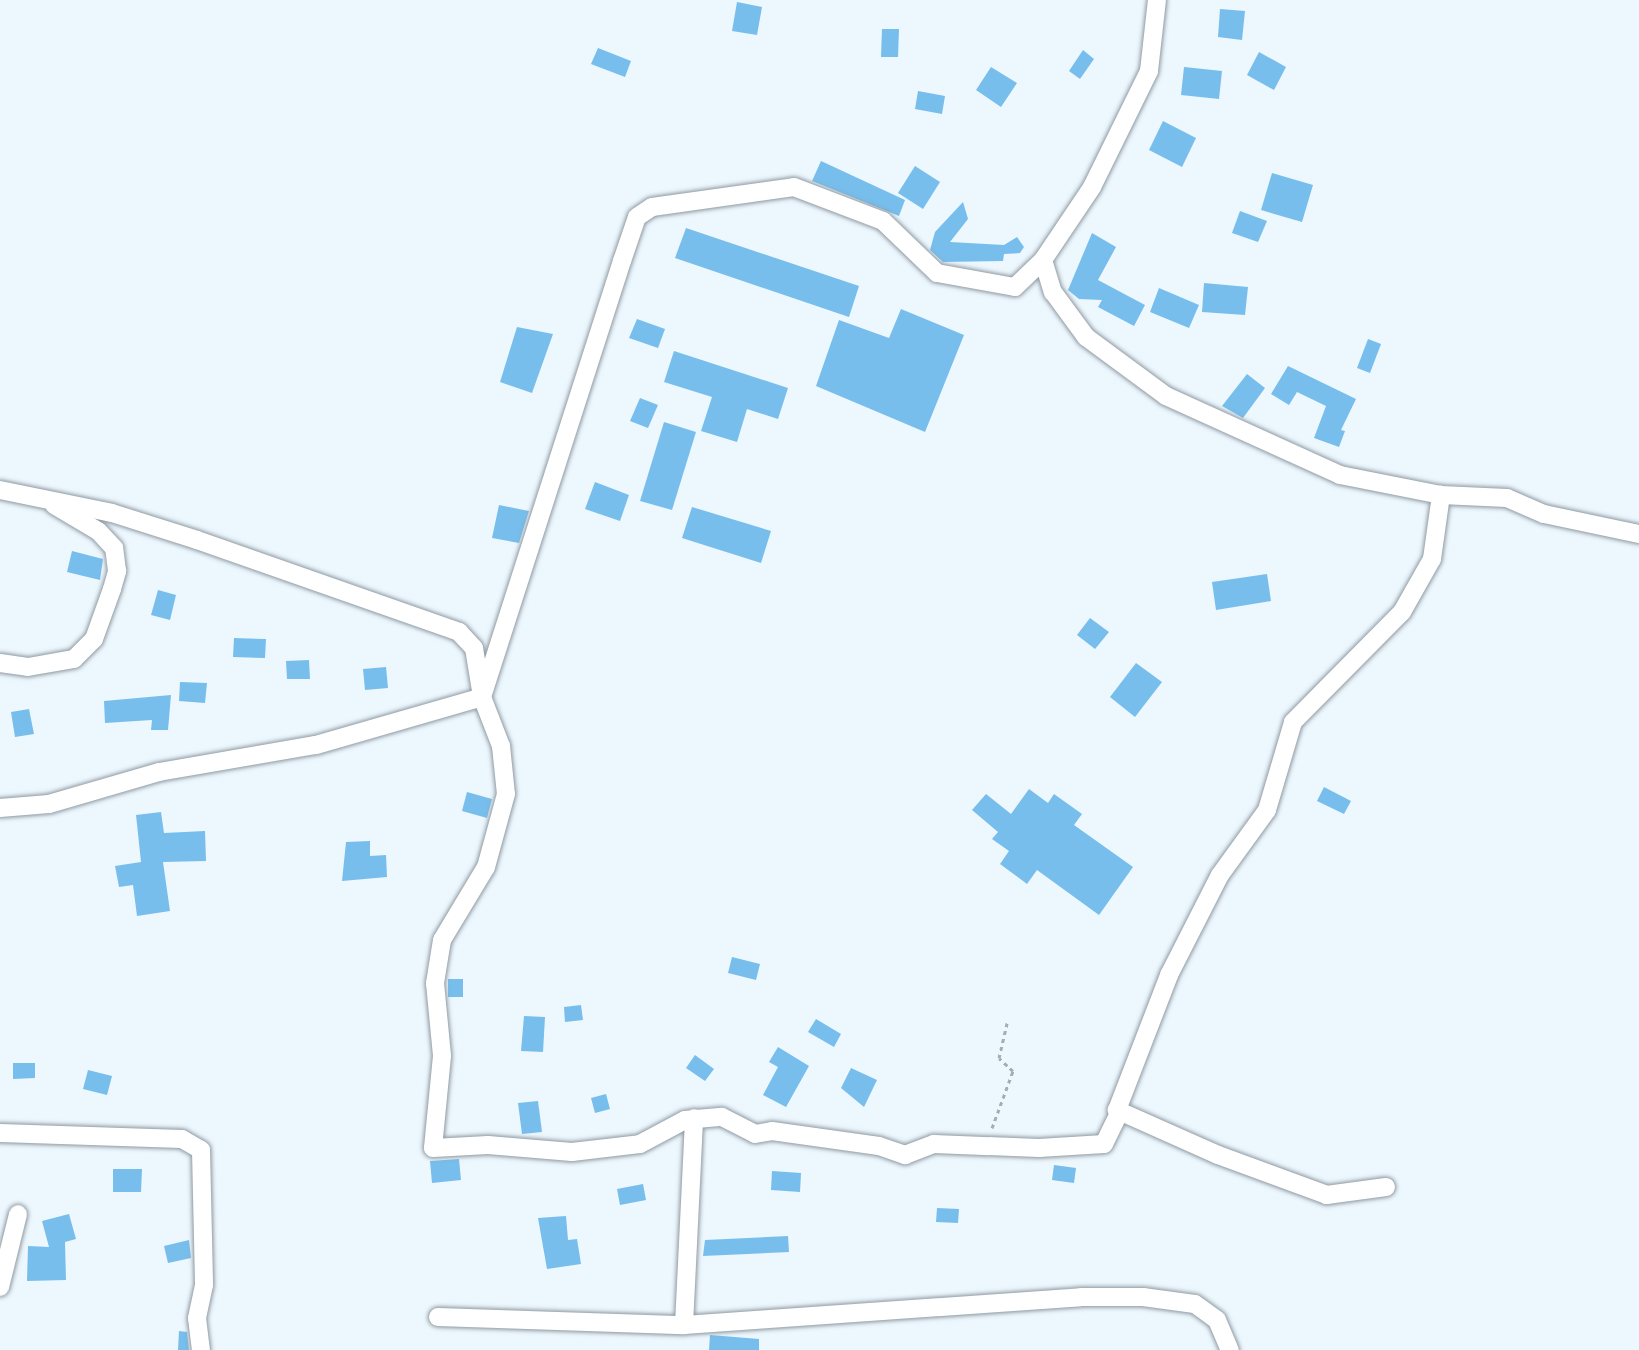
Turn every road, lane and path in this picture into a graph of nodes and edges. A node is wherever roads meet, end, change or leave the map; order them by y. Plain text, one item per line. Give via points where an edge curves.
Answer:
1 (1157, 0) edge
2 (1043, 260) junction
3 (0, 490) edge
4 (1441, 495) junction
5 (48, 500) junction
6 (1639, 534) edge
7 (0, 663) edge
8 (482, 697) junction
9 (0, 808) edge
10 (1007, 1023) dead end
11 (1120, 1111) junction
12 (694, 1118) junction
13 (0, 1133) edge
14 (982, 1145) junction
15 (1386, 1187) dead end
16 (18, 1214) dead end
17 (0, 1287) edge
18 (438, 1317) dead end
19 (684, 1325) junction
20 (201, 1350) edge
21 (1230, 1350) edge

1 - 2 street via 1149,71 1092,187
2 - 4 street via 1053,292 1086,337 1166,396 1340,475
2 - 8 street via 1015,287 937,273 883,221 794,187 652,207 637,217
3 - 5 street
4 - 6 street via 1507,498 1544,514
4 - 11 street via 1432,559 1402,612 1293,722 1267,810 1220,875 1169,975
5 - 7 street via 98,531 114,548 117,571 112,589 94,639 74,659 28,667
5 - 8 street via 197,540 459,632 474,648
8 - 9 street via 316,745 159,772 49,804
8 - 12 street via 501,746 506,794 486,867 442,940 435,983 442,1056 433,1148 488,1145 572,1152 627,1146
10 - 14 path via 999,1058 1013,1071
11 - 14 street via 1104,1144
11 - 15 street via 1327,1195
12 - 14 street via 730,1119 755,1134 772,1131 900,1154 928,1145
12 - 19 street
13 - 20 street via 182,1139 201,1150
16 - 17 street
18 - 19 street
19 - 21 street via 1143,1297 1195,1304 1217,1320

